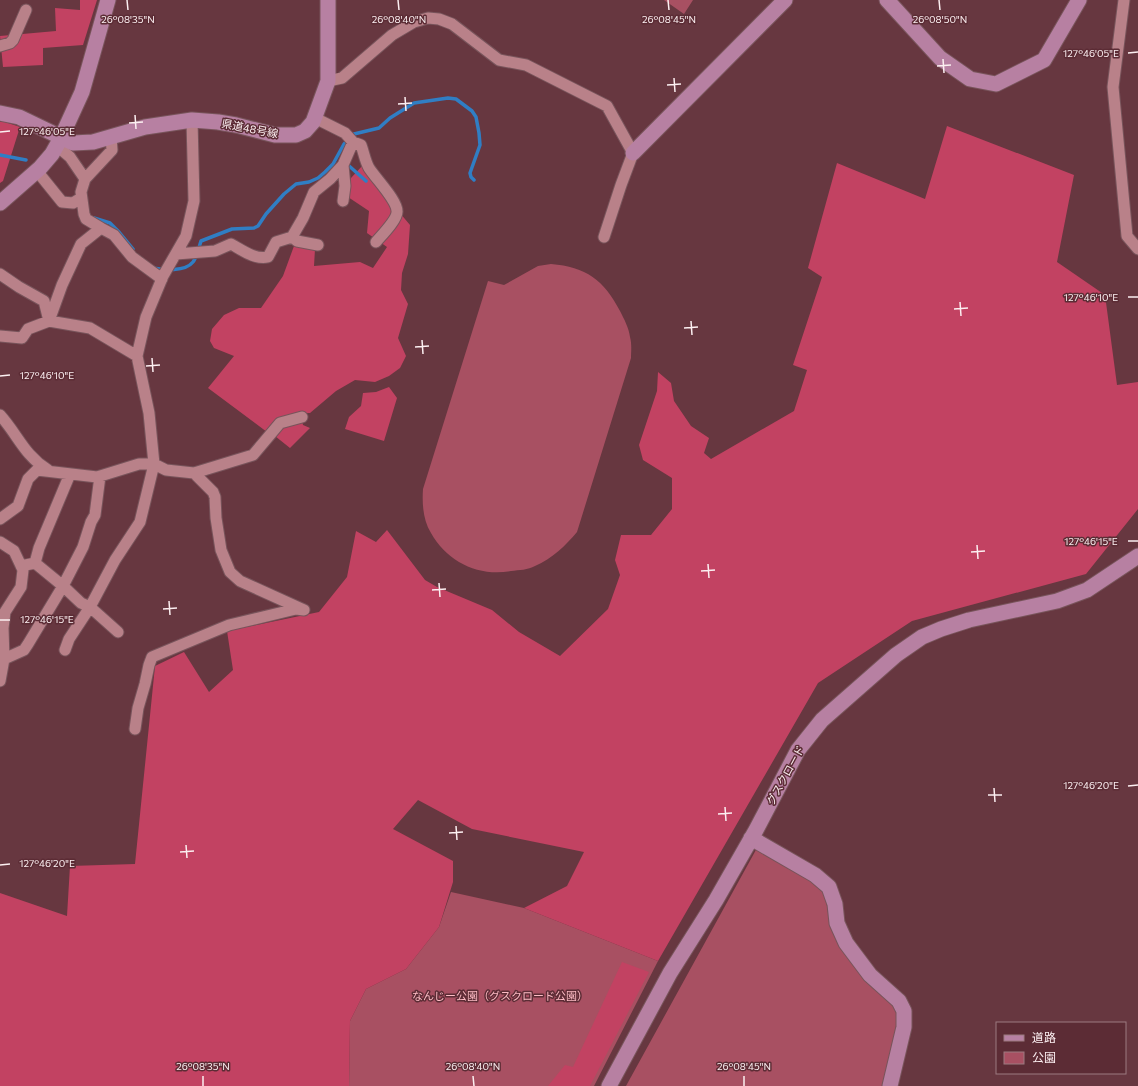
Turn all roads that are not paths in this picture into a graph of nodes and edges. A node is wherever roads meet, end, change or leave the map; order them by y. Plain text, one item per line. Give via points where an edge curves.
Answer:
1 (108, 0) edge
2 (328, 0) edge
3 (785, 0) edge
4 (887, 0) edge
5 (1079, 0) edge
6 (1124, 0) edge
7 (26, 10) dead end
8 (0, 46) edge
9 (328, 81) junction
10 (0, 112) edge
11 (315, 118) junction
12 (192, 120) junction
13 (111, 137) junction
14 (350, 139) junction
15 (59, 142) junction
16 (633, 153) junction
17 (343, 165) junction
18 (37, 171) junction
19 (85, 179) junction
20 (81, 195) junction
21 (343, 201) dead end
22 (0, 203) edge
23 (101, 228) junction
24 (292, 237) junction
25 (604, 237) dead end
26 (376, 242) dead end
27 (318, 245) dead end
28 (1138, 249) edge
29 (174, 258) junction
30 (0, 274) edge
31 (163, 278) junction
32 (49, 321) junction
33 (0, 336) edge
34 (137, 356) junction
35 (0, 417) edge
36 (302, 417) dead end
37 (154, 464) junction
38 (51, 472) junction
39 (70, 474) junction
40 (194, 474) junction
41 (100, 476) junction
42 (0, 519) edge
43 (0, 542) edge
44 (1138, 556) edge
45 (35, 563) junction
46 (21, 566) junction
47 (63, 586) junction
48 (90, 607) junction
49 (118, 632) dead end
50 (64, 650) dead end
51 (4, 659) junction
52 (0, 681) edge
53 (135, 729) dead end
54 (751, 838) junction
55 (609, 1086) edge
56 (890, 1086) edge

1 - 15 street via 82,92
2 - 9 street, 県道48号線
3 - 16 street
4 - 5 street via 940,58 970,79 996,84 1044,60
6 - 28 street via 1113,87 1127,236
7 - 8 street via 13,40
9 - 11 street, 県道48号線
9 - 16 street via 342,78 392,35 408,25 428,18 439,19 452,24 499,60 526,65 607,106
10 - 15 street, 県道48号線 via 20,117
11 - 12 street, 県道48号線 via 305,131 296,135 275,135 236,125
11 - 14 street
12 - 13 street, 県道48号線
12 - 29 street via 194,200 186,236
13 - 15 street, 県道48号線 via 83,143
13 - 19 street via 112,150
14 - 17 street
14 - 26 street via 361,145 368,166 394,200 397,212
15 - 18 street
15 - 19 street
16 - 25 street
17 - 21 street
17 - 24 street via 314,192
18 - 20 street via 62,202 73,203
18 - 22 street
19 - 20 street
20 - 23 street via 86,219
23 - 31 street via 114,235 132,257
23 - 32 street via 81,244
24 - 27 street via 297,241
24 - 29 street via 276,242 268,257 254,256 231,244 215,251 188,253
29 - 31 street
30 - 32 street via 44,300
31 - 34 street via 146,317
32 - 33 street via 28,329 22,338
32 - 34 street via 90,328
34 - 37 street via 149,413
35 - 38 street via 27,453
36 - 40 street via 280,423 252,455
37 - 40 street via 166,470
37 - 41 street via 139,464
37 - 48 street via 140,522
38 - 39 street
38 - 42 street via 36,470 28,479 18,506
39 - 41 street
39 - 45 street via 38,548
40 - 53 street via 213,492 221,550 230,572 240,582 304,610 296,609 229,625 152,658
41 - 47 street via 95,516
43 - 46 street via 14,551
44 - 54 street, グスクロード via 1087,590 1057,601 941,629 922,637 896,655 822,720 810,734 798,750
45 - 46 street
45 - 47 street
46 - 51 street via 21,587 5,612
47 - 48 street via 80,603
47 - 51 street via 24,650
48 - 49 street
48 - 50 street
51 - 52 street
54 - 55 street, グスクロード via 670,973
54 - 56 street via 815,875 829,886 835,904 837,923 846,943 870,975 899,1001 904,1011 904,1026

